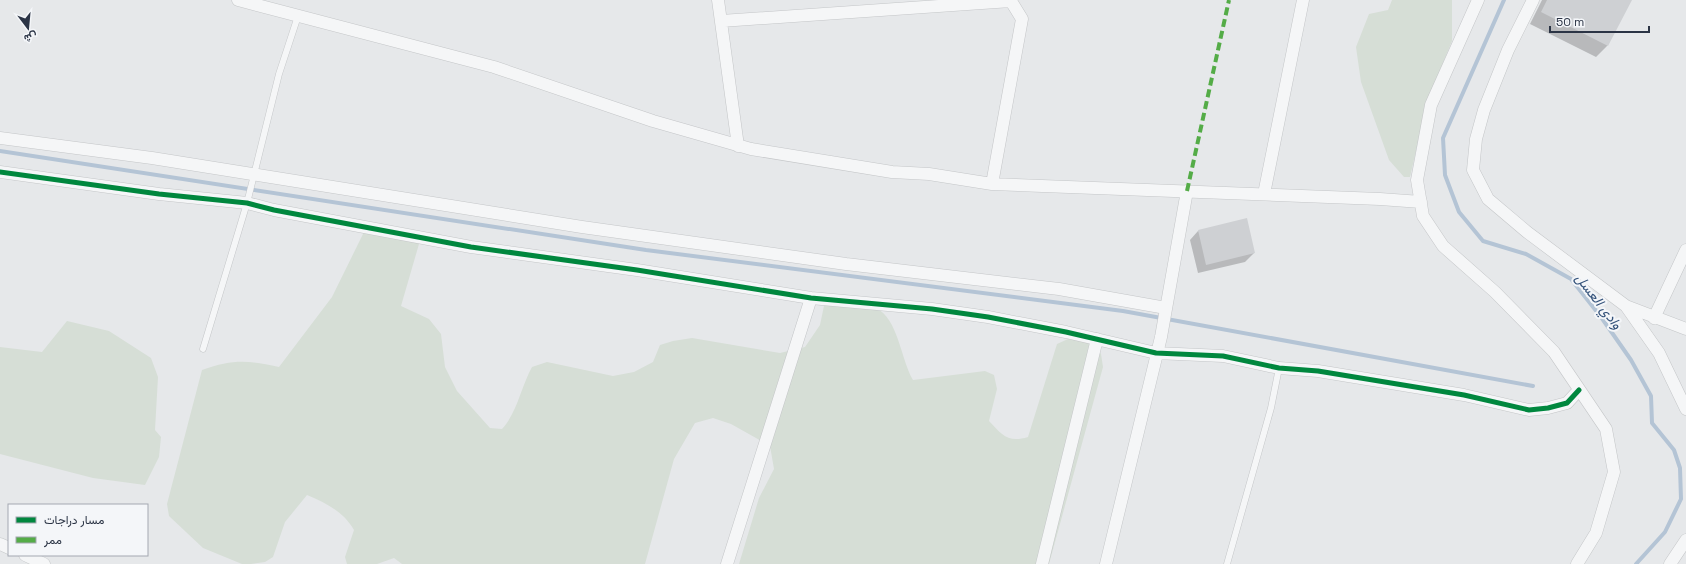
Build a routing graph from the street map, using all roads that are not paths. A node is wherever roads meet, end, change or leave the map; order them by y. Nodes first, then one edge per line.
1 (238, 0) edge
2 (718, 0) edge
3 (1303, 0) edge
4 (1478, 0) edge
5 (1533, 0) edge
6 (298, 16) junction
7 (721, 21) junction
8 (0, 138) edge
9 (738, 146) junction
10 (0, 172) edge
11 (254, 175) junction
12 (992, 184) junction
13 (1187, 191) junction
14 (1264, 194) junction
15 (1421, 202) junction
16 (247, 203) junction
17 (1686, 250) edge
18 (811, 298) junction
19 (1626, 306) junction
20 (1166, 311) junction
21 (1654, 318) junction
22 (1686, 329) edge
23 (1097, 339) junction
24 (203, 349) dead end
25 (1156, 353) junction
26 (1279, 368) junction
27 (1579, 390) junction
28 (1686, 409) edge
29 (1686, 540) edge
30 (27, 556) edge
31 (44, 564) edge
32 (727, 564) edge
33 (1042, 564) edge
34 (1106, 564) edge
35 (1227, 564) edge
36 (1577, 564) edge
37 (1670, 564) edge

1 - 6 street
2 - 7 street
3 - 14 street
4 - 15 street
5 - 19 street
6 - 9 street
6 - 11 lane
7 - 9 street
7 - 12 street
8 - 11 street
9 - 12 street
10 - 16 street
11 - 16 lane
11 - 20 street
12 - 13 street
13 - 14 street
13 - 20 street
14 - 15 street
15 - 27 street
16 - 18 street
16 - 24 lane
17 - 21 street
18 - 23 street
18 - 32 street
19 - 21 street
19 - 28 street
20 - 25 street
21 - 22 street
23 - 25 street
23 - 33 street
25 - 26 street
25 - 34 street
26 - 27 street
26 - 35 lane
27 - 36 street
29 - 37 street
30 - 31 street

